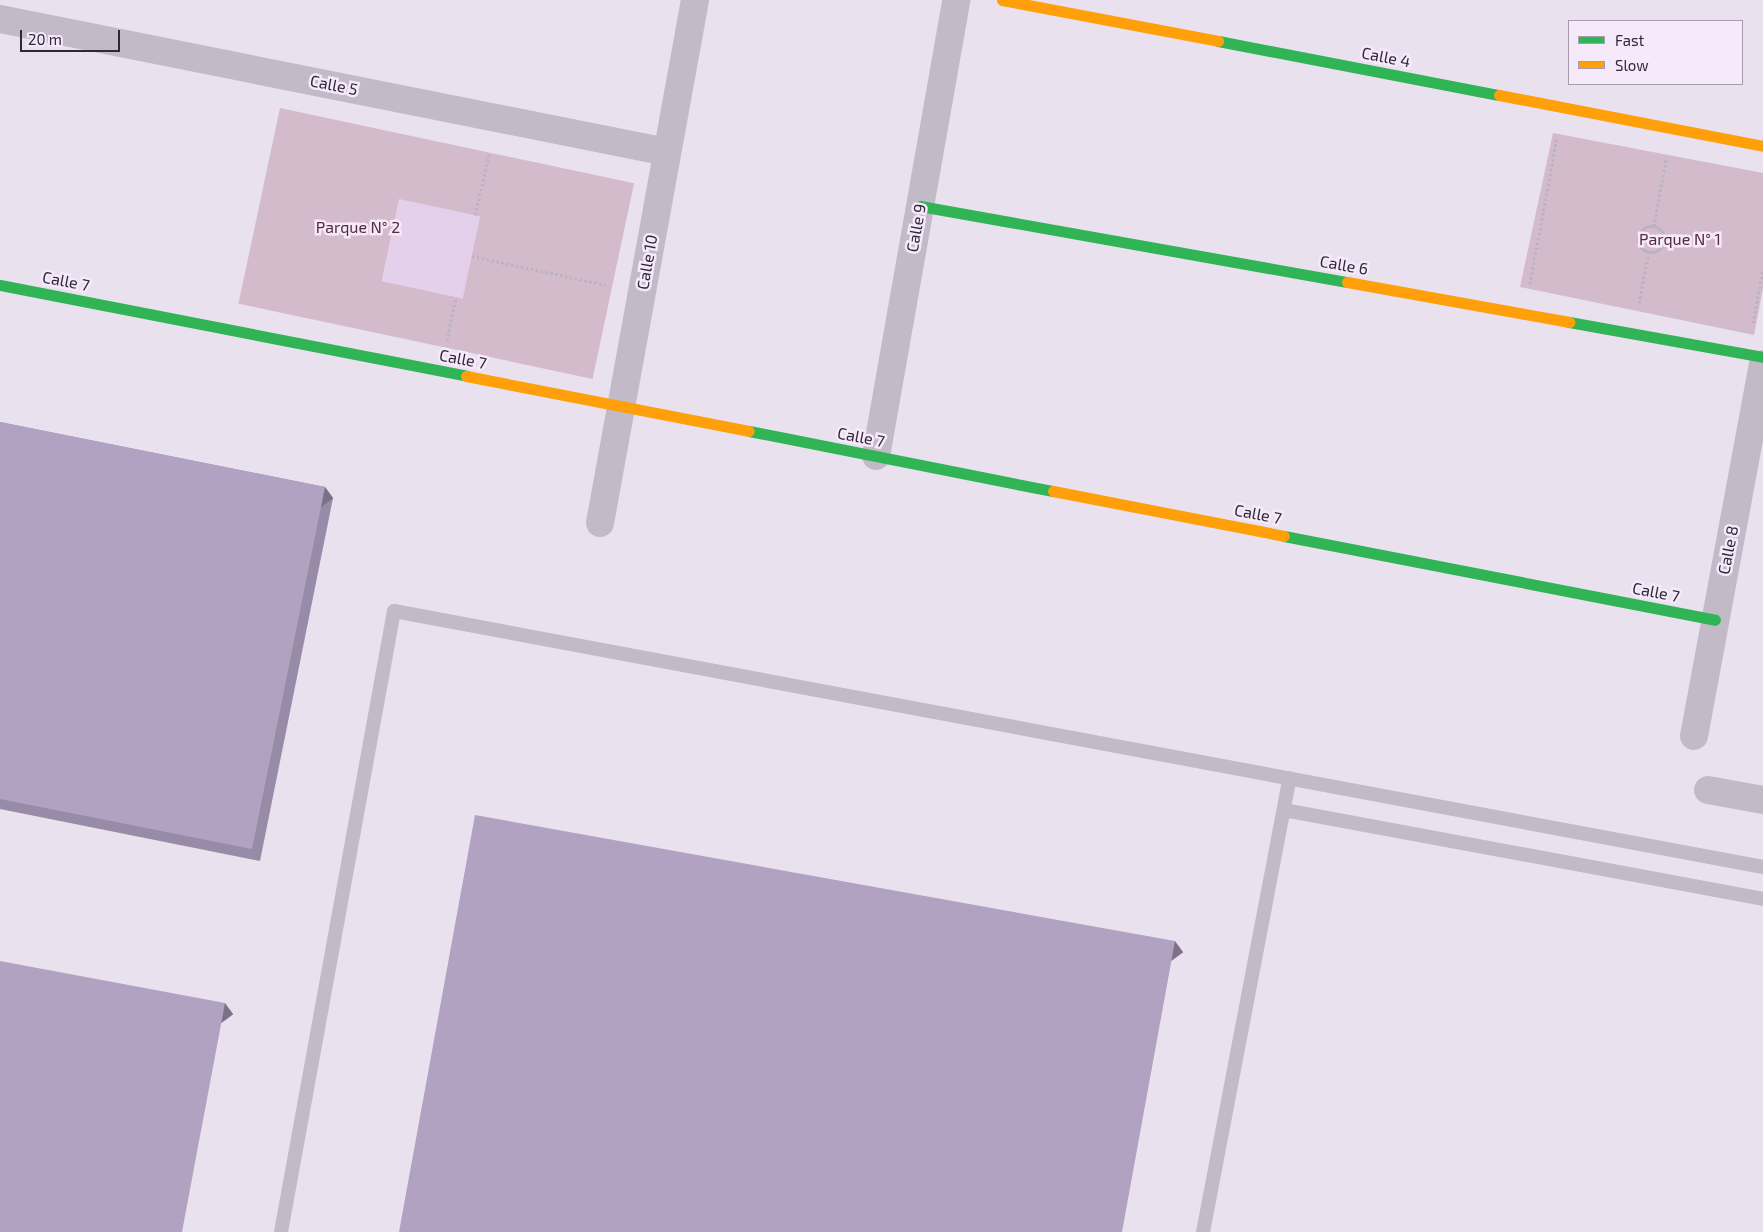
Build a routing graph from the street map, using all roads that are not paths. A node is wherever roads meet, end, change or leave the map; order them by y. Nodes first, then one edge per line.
1 (695, 0) edge
2 (956, 0) edge
3 (1002, 0) edge
4 (0, 19) edge
5 (1763, 146) edge
6 (667, 152) junction
7 (920, 206) junction
8 (0, 285) edge
9 (1763, 357) edge
10 (1763, 364) edge
11 (621, 406) junction
12 (876, 456) junction
13 (600, 523) dead end
14 (1715, 620) junction
15 (1694, 736) dead end
16 (1290, 778) junction
17 (1708, 790) dead end
18 (1763, 800) edge
19 (1284, 810) junction
20 (1763, 867) edge
21 (1763, 900) edge
22 (280, 1232) edge
23 (1203, 1232) edge

1 - 6 street, Calle 10
2 - 7 street, Calle 9
3 - 5 street, Calle 4
4 - 6 street, Calle 5
6 - 11 street, Calle 10
7 - 9 street, Calle 6
7 - 12 street, Calle 9
8 - 11 street, Calle 7
10 - 14 street, Calle 8
11 - 12 street, Calle 7
11 - 13 street, Calle 10
12 - 14 street, Calle 7
14 - 15 street, Calle 8
16 - 19 lane
16 - 20 lane
16 - 22 lane
17 - 18 street
19 - 21 lane
19 - 23 lane

